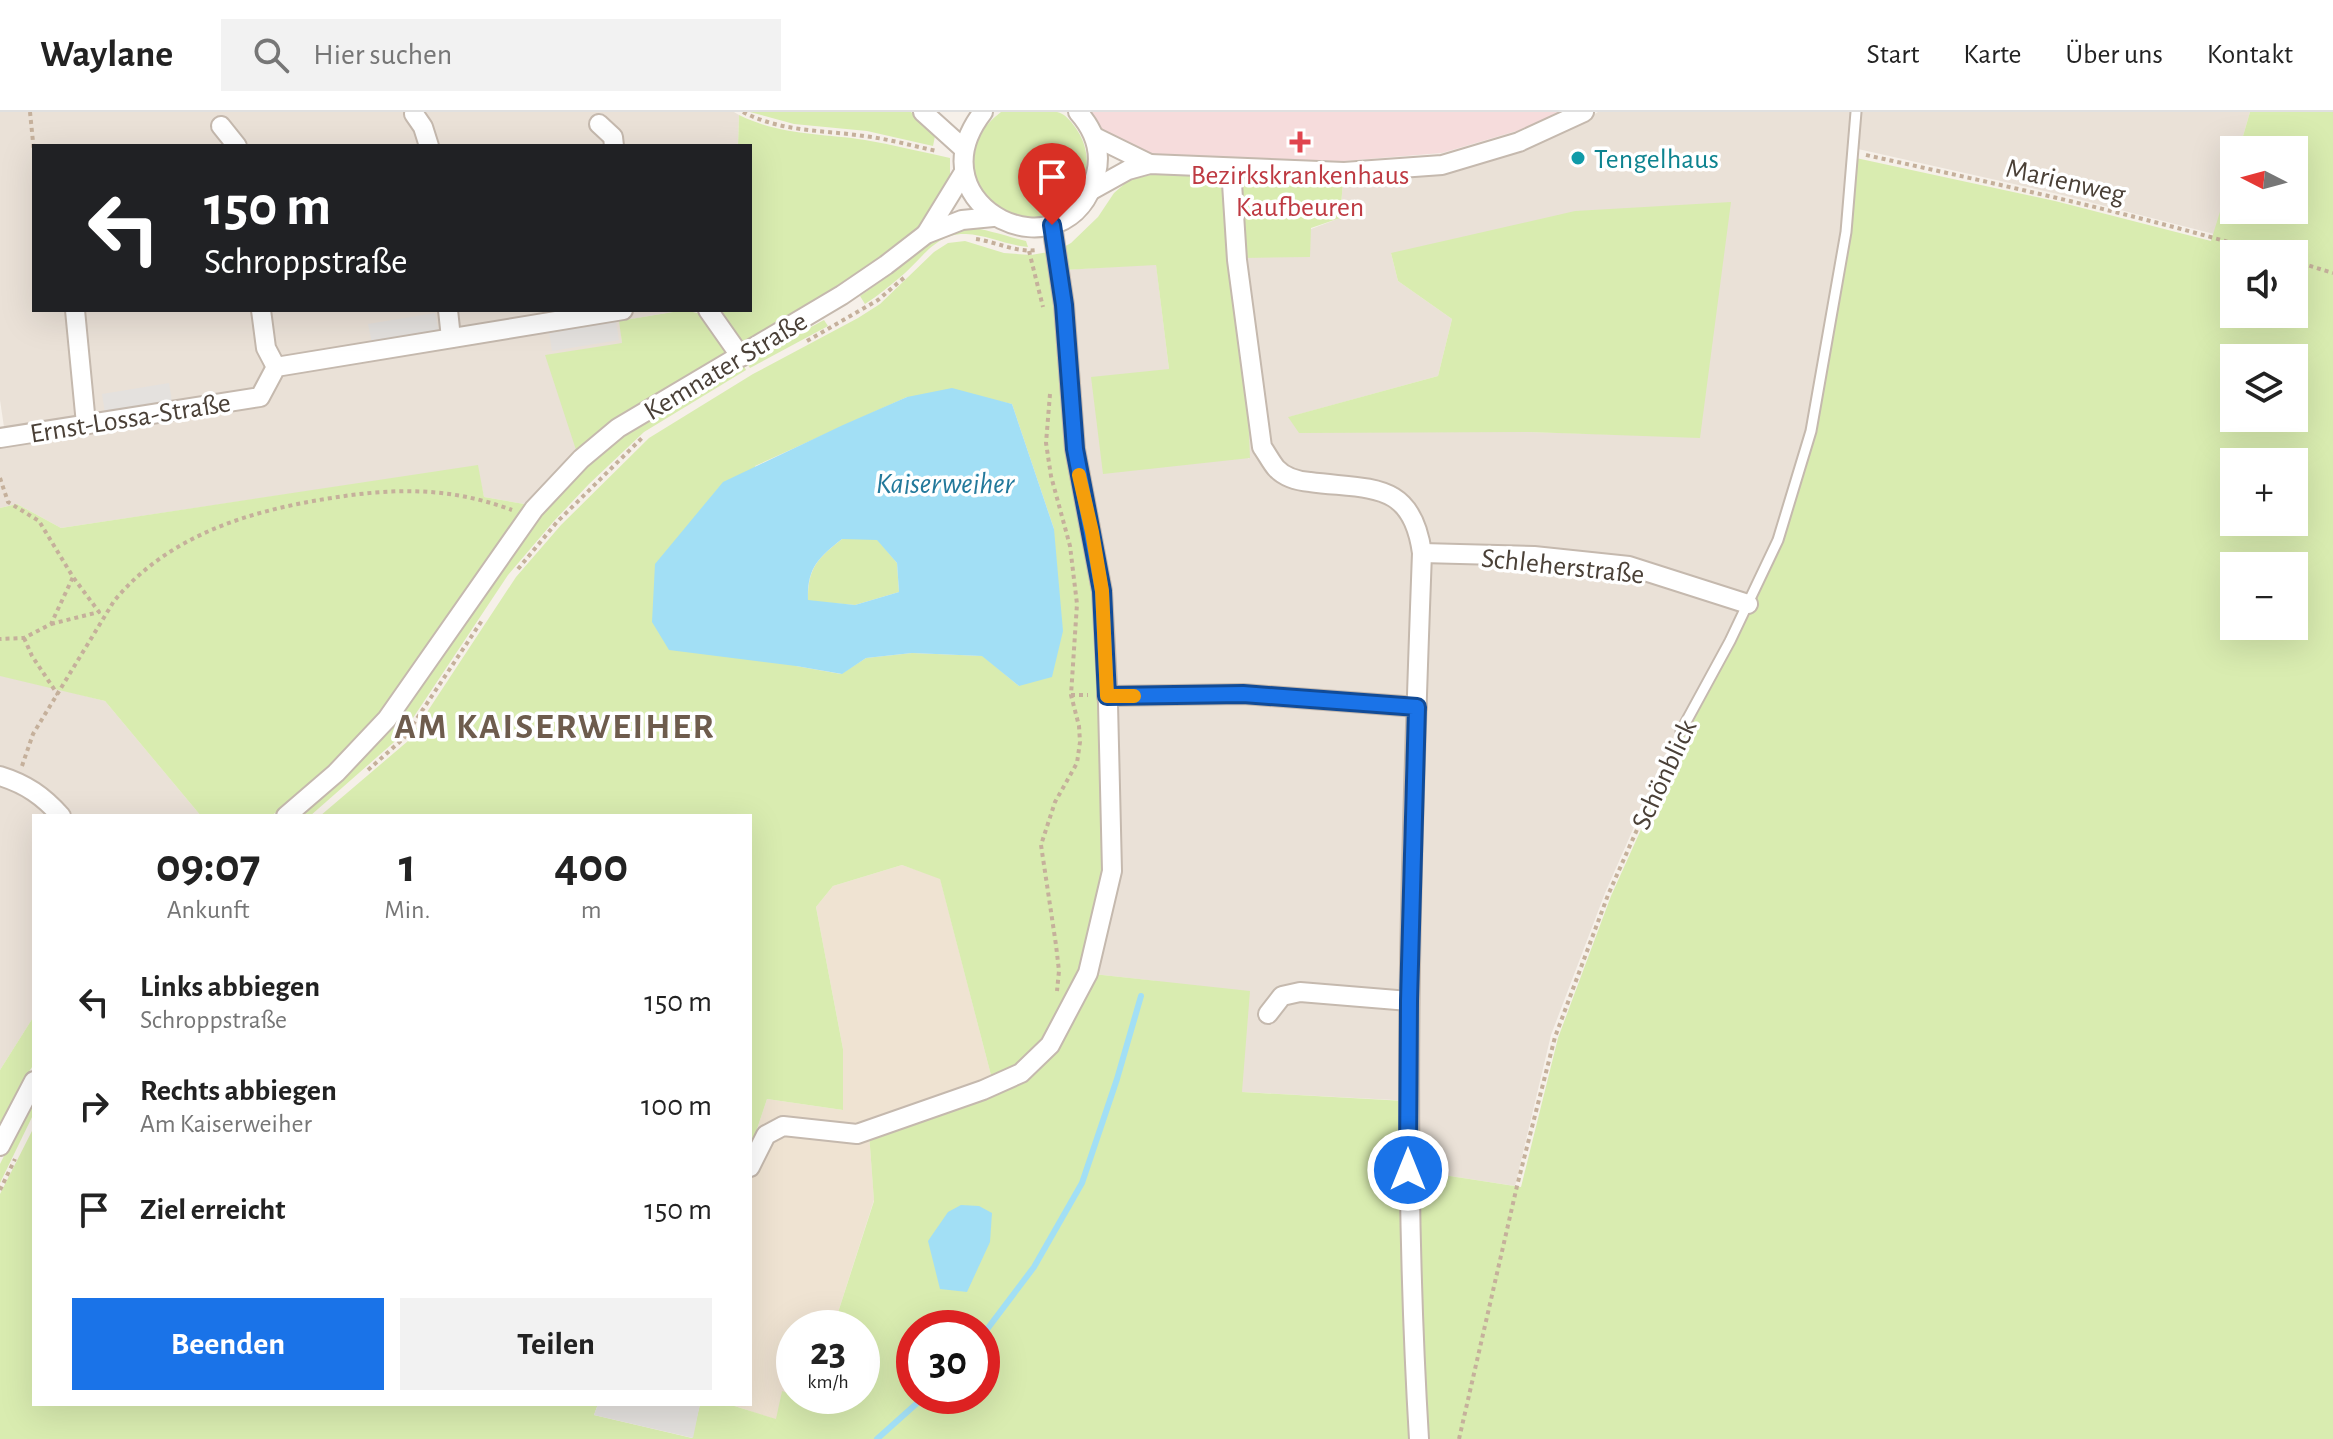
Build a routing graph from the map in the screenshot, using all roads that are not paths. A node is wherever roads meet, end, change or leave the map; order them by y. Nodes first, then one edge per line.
1 (923, 112) edge
2 (982, 112) edge
3 (1078, 112) edge
4 (1584, 112) edge
5 (1856, 112) edge
6 (414, 114) dead end
7 (599, 124) dead end
8 (221, 126) dead end
9 (1095, 137) junction
10 (235, 144) edge
11 (428, 144) edge
12 (614, 144) edge
13 (964, 159) junction
14 (1150, 164) junction
15 (1231, 168) junction
16 (1092, 190) junction
17 (993, 217) junction
18 (1052, 225) junction
19 (926, 234) junction
20 (75, 312) edge
21 (261, 312) edge
22 (448, 312) edge
23 (611, 312) edge
24 (709, 312) edge
25 (451, 338) junction
26 (741, 357) junction
27 (276, 367) junction
28 (86, 424) junction
29 (0, 438) edge
30 (1422, 553) junction
31 (1748, 604) junction
32 (1107, 696) junction
33 (1417, 707) junction
34 (1681, 731) road end
35 (8, 779) edge
36 (59, 814) edge
37 (288, 814) edge
38 (1409, 1001) junction
39 (1268, 1014) dead end
40 (32, 1085) edge
41 (0, 1146) edge
42 (752, 1163) edge
43 (1419, 1439) edge

1 - 13 street
2 - 13 street, Kemnater Straße
3 - 9 street
4 - 15 street
5 - 31 lane, Schönblick
6 - 11 street
7 - 12 street
8 - 10 street
9 - 14 street
9 - 16 street
13 - 17 street
13 - 19 street, Kemnater Straße
14 - 15 street
14 - 16 street
15 - 30 street
16 - 18 street
17 - 18 street
17 - 19 street, Kemnater Straße
18 - 32 street
19 - 26 street, Kemnater Straße
20 - 28 street
21 - 27 street
22 - 25 street
23 - 25 street
24 - 26 street
25 - 27 street
26 - 37 street, Kemnater Straße
27 - 28 street, Ernst-Lossa-Straße
28 - 29 street, Ernst-Lossa-Straße
30 - 31 street, Schleherstraße
30 - 33 street
31 - 34 lane, Schönblick
32 - 33 street
32 - 42 street
33 - 38 street
35 - 36 street
38 - 39 street
38 - 43 street
40 - 41 street

